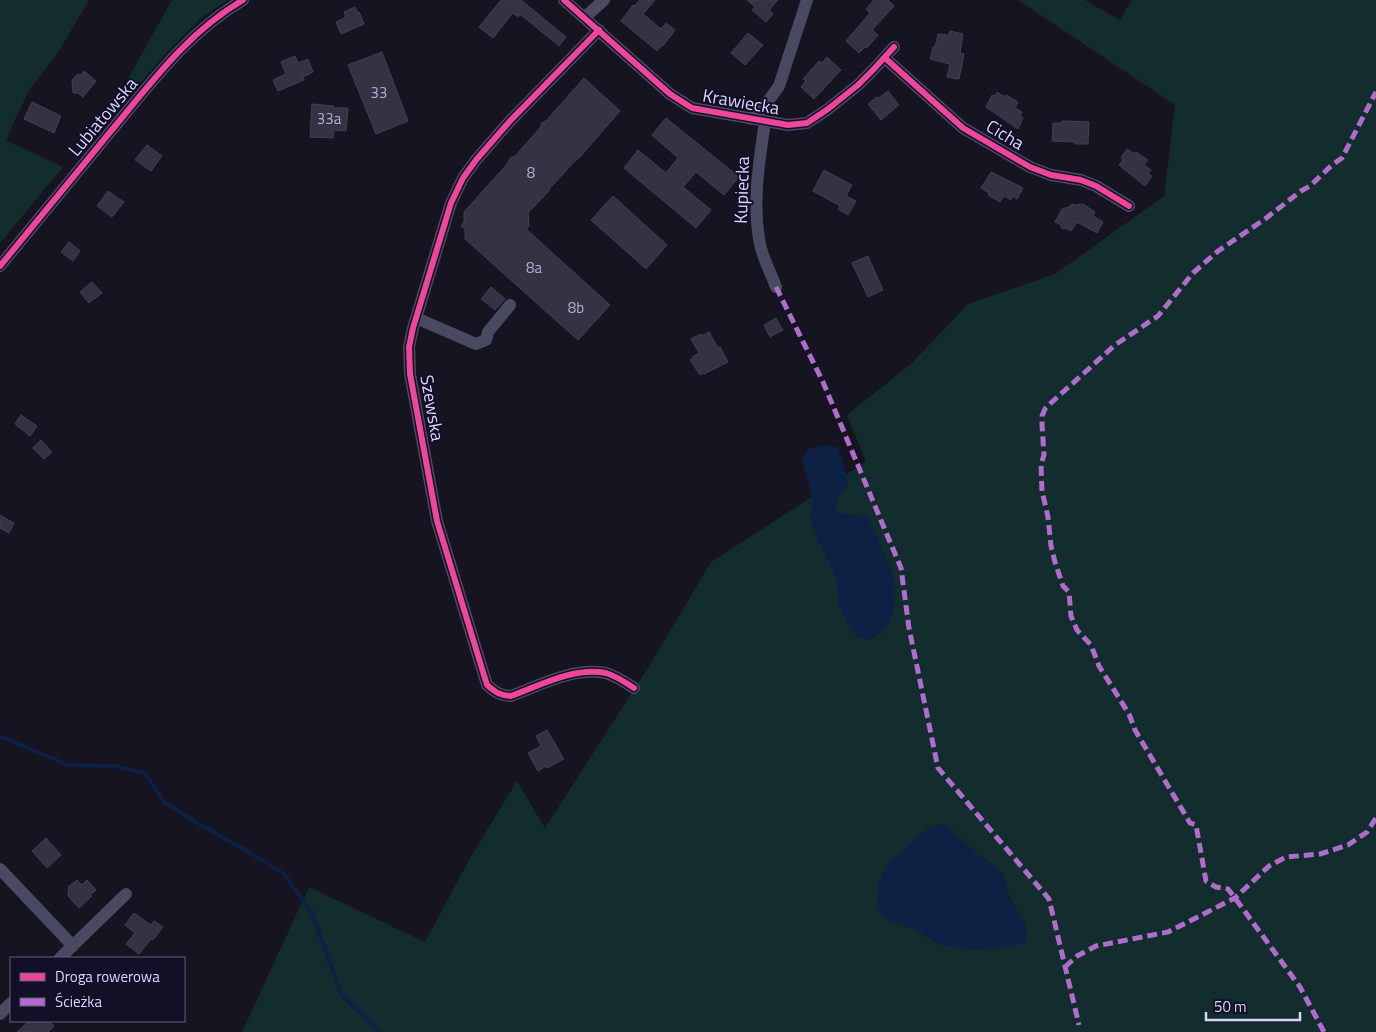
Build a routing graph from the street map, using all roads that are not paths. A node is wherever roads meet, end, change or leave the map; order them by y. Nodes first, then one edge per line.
1 (243, 0) edge
2 (564, 0) edge
3 (604, 0) edge
4 (807, 0) edge
5 (584, 18) junction
6 (599, 30) junction
7 (894, 47) dead end
8 (885, 58) junction
9 (751, 119) junction
10 (765, 122) junction
11 (1129, 206) dead end
12 (0, 266) edge
13 (776, 287) dead end
14 (510, 305) dead end
15 (416, 318) junction
16 (634, 688) dead end
17 (0, 869) edge
18 (126, 894) dead end
19 (73, 946) junction
20 (61, 957) edge
21 (10, 1004) edge
22 (0, 1014) edge

1 - 12 street, Lubiatowska
2 - 5 street, Krawiecka
3 - 5 street
4 - 9 street
5 - 6 street, Krawiecka
6 - 9 street, Krawiecka
6 - 15 street, Szewska
7 - 8 street, Krawiecka
8 - 10 street, Krawiecka
8 - 11 street, Cicha
9 - 10 street, Krawiecka
10 - 13 street, Kupiecka
14 - 15 street
15 - 16 street, Szewska
17 - 19 street
18 - 19 street
19 - 20 street
21 - 22 street

